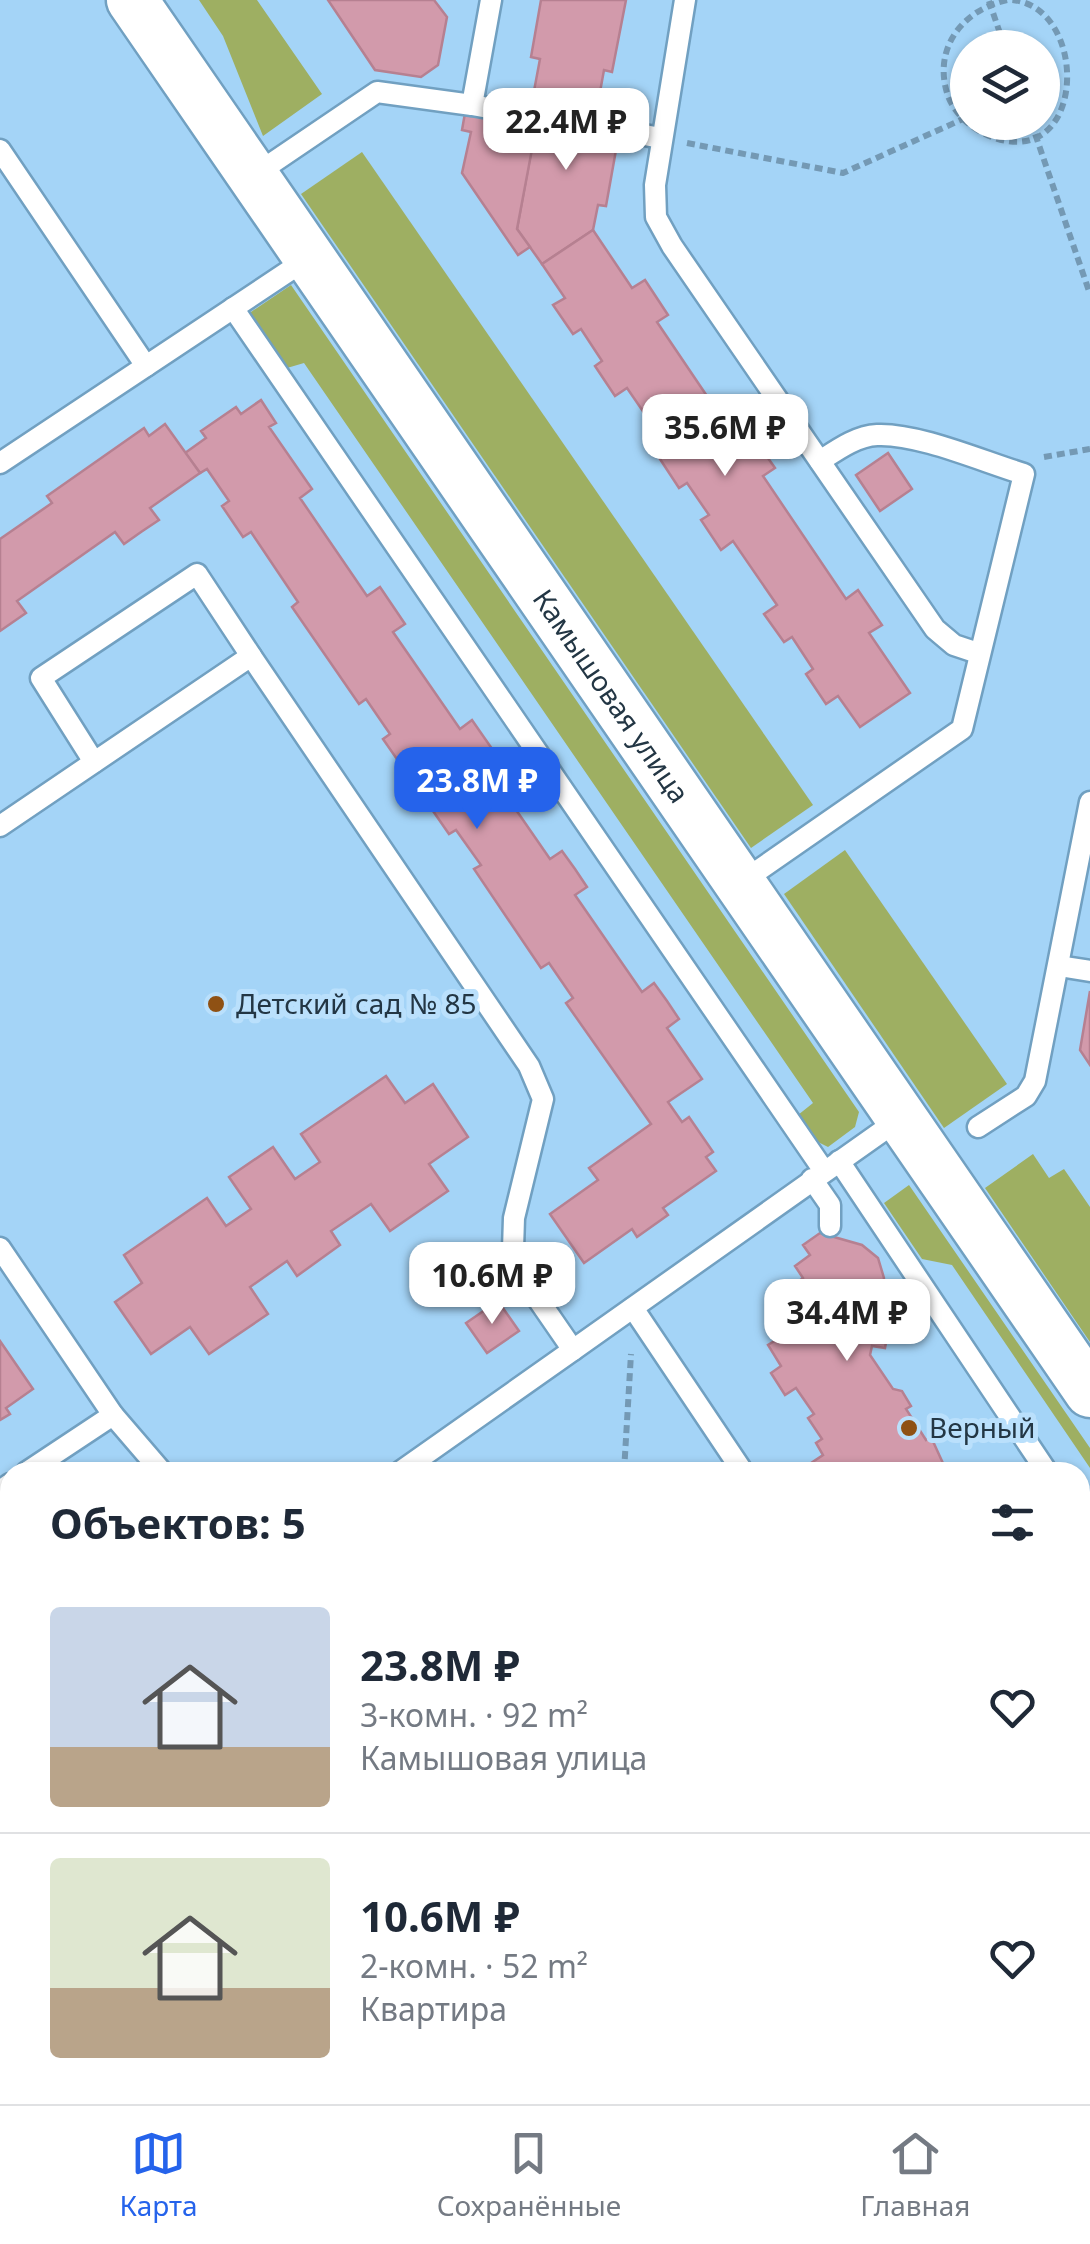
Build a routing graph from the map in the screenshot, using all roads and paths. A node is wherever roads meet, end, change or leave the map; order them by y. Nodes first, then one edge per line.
1 (132, 0) edge
2 (491, 0) edge
3 (685, 0) edge
4 (1010, 0) edge
5 (990, 2) edge
6 (1060, 17) dead end
7 (957, 30) edge
8 (999, 30) edge
9 (950, 48) edge
10 (950, 97) edge
11 (1077, 102) dead end
12 (472, 105) junction
13 (538, 117) dead end
14 (1060, 122) edge
15 (950, 125) edge
16 (611, 129) dead end
17 (661, 138) junction
18 (1037, 140) edge
19 (0, 150) edge
20 (253, 176) junction
21 (310, 257) junction
22 (1090, 294) edge
23 (232, 308) junction
24 (146, 366) junction
25 (1090, 449) edge
26 (820, 461) junction
27 (0, 463) edge
28 (1024, 474) junction
29 (978, 653) junction
30 (251, 656) junction
31 (94, 762) junction
32 (1090, 802) edge
33 (0, 826) edge
34 (740, 883) junction
35 (1059, 966) junction
36 (1090, 971) edge
37 (901, 1118) junction
38 (978, 1127) dead end
39 (825, 1170) junction
40 (830, 1226) dead end
41 (0, 1248) edge
42 (633, 1308) junction
43 (573, 1350) junction
44 (1090, 1392) edge
45 (112, 1415) junction
46 (42, 1462) edge
47 (153, 1462) edge
48 (414, 1462) edge
49 (625, 1462) edge
50 (735, 1462) edge
51 (1041, 1462) edge

1 - 20 street, Камышовая улица
2 - 12 lane
3 - 17 lane
4 - 5 path
4 - 6 path
5 - 7 path
5 - 8 path
9 - 10 path
11 - 14 path
12 - 13 lane
12 - 20 lane
15 - 17 path
16 - 17 lane
17 - 26 lane
18 - 22 path
19 - 24 lane
20 - 21 street, Камышовая улица
21 - 23 lane
21 - 34 street, Камышовая улица
23 - 24 lane
23 - 39 lane
24 - 27 lane
25 - 28 path
26 - 28 lane
26 - 29 lane
28 - 29 lane
29 - 34 lane
30 - 31 lane
30 - 31 lane
30 - 43 lane
31 - 33 lane
32 - 35 lane
34 - 37 street, Камышовая улица
35 - 36 lane
35 - 38 lane
37 - 39 lane
37 - 44 street, Камышовая улица
39 - 40 lane
39 - 42 lane
39 - 51 lane
41 - 45 lane
42 - 43 lane
42 - 49 path
42 - 50 lane
43 - 48 lane
45 - 46 lane
45 - 47 lane

